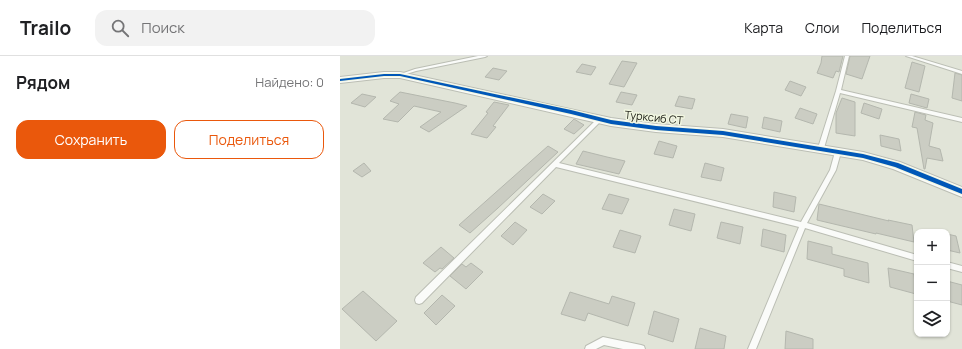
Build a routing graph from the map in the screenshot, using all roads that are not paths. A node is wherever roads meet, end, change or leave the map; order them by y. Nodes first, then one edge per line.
1 (485, 56) edge
2 (847, 56) edge
3 (908, 56) edge
4 (962, 73) edge
5 (400, 75) junction
6 (340, 80) edge
7 (838, 92) junction
8 (600, 119) junction
9 (962, 120) edge
10 (821, 148) junction
11 (838, 152) junction
12 (554, 164) junction
13 (962, 192) edge
14 (803, 225) junction
15 (914, 257) edge
16 (950, 266) edge
17 (962, 269) edge
18 (419, 300) dead end
19 (589, 349) edge
20 (641, 349) edge
21 (752, 349) edge

1 - 5 lane
2 - 7 lane
3 - 4 lane
5 - 6 street, Турксиб СТ
5 - 8 street, Турксиб СТ
7 - 9 lane
7 - 10 lane
8 - 10 street, Турксиб СТ
8 - 12 lane
10 - 11 street, Турксиб СТ
11 - 13 street, Турксиб СТ
11 - 14 lane
12 - 14 lane
12 - 18 lane
14 - 15 lane
14 - 21 lane
16 - 17 lane
19 - 20 lane

